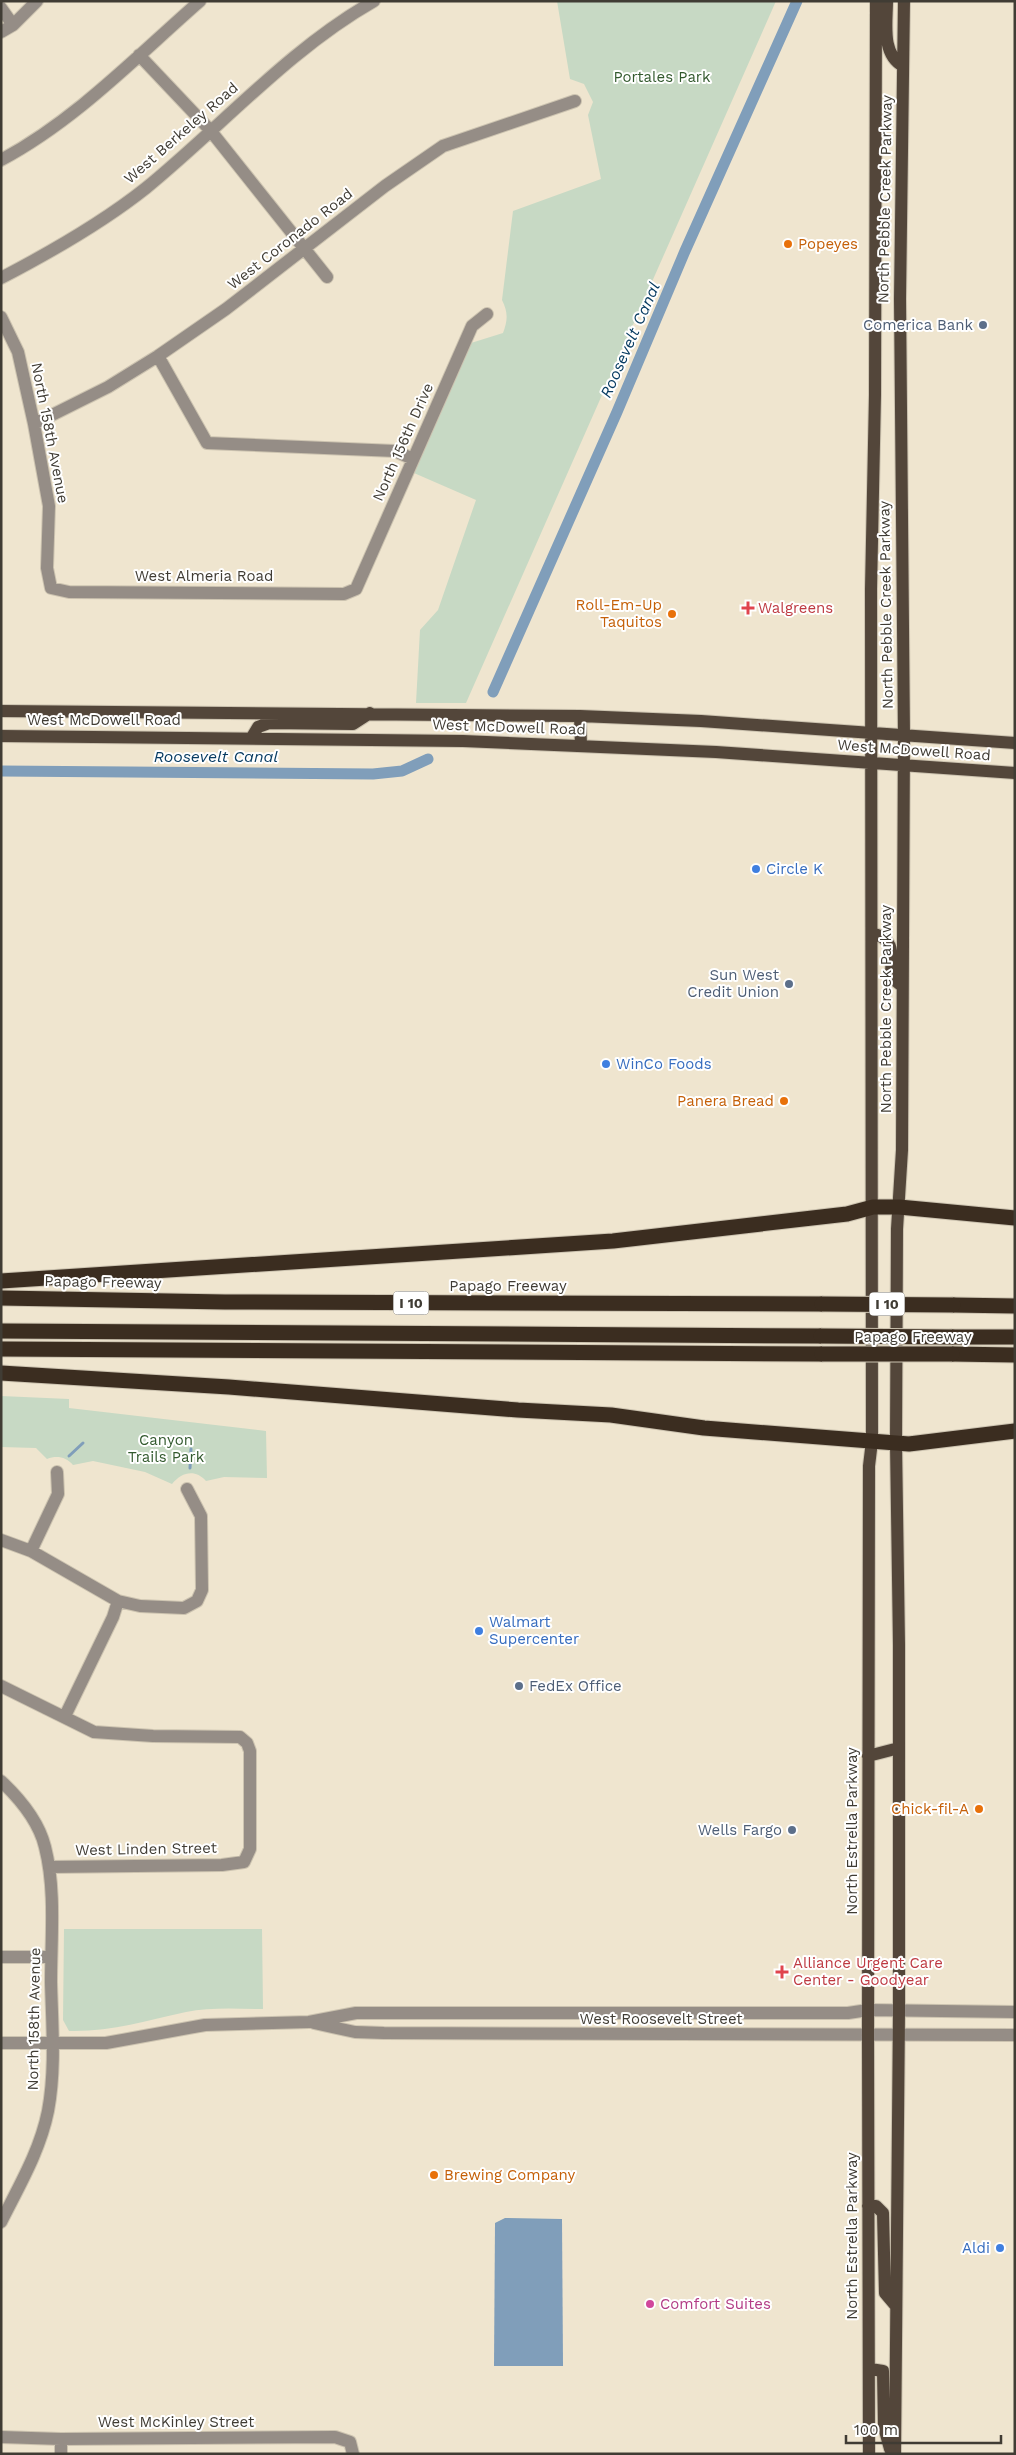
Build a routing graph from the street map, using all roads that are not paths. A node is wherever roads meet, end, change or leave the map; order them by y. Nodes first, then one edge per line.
1 (37, 1) edge
2 (200, 1) edge
3 (374, 1) edge
4 (876, 1) edge
5 (887, 1) edge
6 (904, 1) edge
7 (1, 8) edge
8 (13, 25) junction
9 (1, 32) edge
10 (138, 55) junction
11 (903, 66) junction
12 (575, 101) dead end
13 (210, 130) junction
14 (1, 160) edge
15 (305, 248) junction
16 (327, 277) dead end
17 (1, 278) edge
18 (487, 314) dead end
19 (1, 318) edge
20 (158, 356) junction
21 (34, 424) junction
22 (413, 459) junction
23 (51, 588) joint
24 (356, 589) joint
25 (1, 711) edge
26 (370, 713) junction
27 (580, 716) junction
28 (872, 734) junction
29 (1, 736) edge
30 (904, 736) junction
31 (252, 737) junction
32 (1015, 744) edge
33 (581, 746) junction
34 (872, 763) junction
35 (903, 765) junction
36 (1015, 774) edge
37 (872, 933) junction
38 (902, 986) junction
39 (873, 1208) junction
40 (899, 1208) junction
41 (1015, 1218) edge
42 (1, 1280) edge
43 (1, 1298) edge
44 (1015, 1306) edge
45 (1, 1331) edge
46 (1015, 1337) edge
47 (1, 1348) edge
48 (1015, 1354) edge
49 (1, 1373) edge
50 (1015, 1432) edge
51 (872, 1441) junction
52 (896, 1443) junction
53 (57, 1472) dead end
54 (187, 1489) dead end
55 (1, 1540) edge
56 (31, 1551) junction
57 (118, 1601) junction
58 (1, 1686) edge
59 (65, 1716) junction
60 (899, 1748) junction
61 (868, 1756) junction
62 (1, 1781) edge
63 (49, 1867) junction
64 (1, 1957) edge
65 (51, 1958) junction
66 (868, 2010) junction
67 (899, 2011) junction
68 (1015, 2012) edge
69 (309, 2022) junction
70 (899, 2035) junction
71 (1015, 2035) edge
72 (868, 2036) junction
73 (1, 2043) edge
74 (52, 2043) junction
75 (868, 2206) junction
76 (1, 2222) edge
77 (896, 2306) junction
78 (870, 2369) junction
79 (1, 2437) edge
80 (60, 2439) junction
81 (352, 2448) edge
82 (61, 2454) edge
83 (869, 2454) edge
84 (893, 2454) edge

1 - 8 street
2 - 10 street
3 - 13 street, West Berkeley Road
4 - 28 main road, North Pebble Creek Parkway
5 - 11 main road
6 - 11 main road, North Pebble Creek Parkway
7 - 8 street
8 - 9 street
10 - 13 street
10 - 14 street
11 - 30 main road, North Pebble Creek Parkway
12 - 15 street, West Coronado Road
13 - 15 street
13 - 17 street, West Berkeley Road
15 - 16 street
15 - 20 street, West Coronado Road
18 - 22 street, North 156th Drive
19 - 21 street, North 158th Avenue
20 - 21 street, West Coronado Road
20 - 22 street
21 - 23 street, North 158th Avenue
22 - 24 street, North 156th Drive
23 - 24 street, West Almeria Road
25 - 26 main road, West McDowell Road
26 - 27 main road, West McDowell Road
26 - 31 main road
27 - 28 main road, West McDowell Road
27 - 33 main road
28 - 30 main road, West McDowell Road
28 - 34 main road, North Pebble Creek Parkway
29 - 31 main road, West McDowell Road
30 - 32 main road, West McDowell Road
30 - 35 main road, North Pebble Creek Parkway
31 - 33 main road, West McDowell Road
33 - 34 main road, West McDowell Road
34 - 35 main road, West McDowell Road
34 - 37 main road, North Pebble Creek Parkway
35 - 36 main road, West McDowell Road
35 - 38 main road, North Pebble Creek Parkway
37 - 38 main road
37 - 39 main road, North Pebble Creek Parkway
38 - 40 main road, North Pebble Creek Parkway
39 - 40 highway
39 - 42 highway
39 - 51 main road, North Estrella Parkway
40 - 41 highway
40 - 52 main road
43 - 44 highway, Papago Freeway / I 10, bridge
45 - 46 highway, bridge
47 - 48 highway, Papago Freeway, bridge
49 - 51 highway
50 - 52 highway
51 - 52 highway
51 - 61 main road, North Estrella Parkway
52 - 60 main road
53 - 56 street
54 - 57 street
55 - 56 street
56 - 57 street
57 - 59 street
58 - 59 street
59 - 63 street, West Linden Street
60 - 61 main road
60 - 67 main road
61 - 66 main road, North Estrella Parkway
62 - 63 street, North 158th Avenue
63 - 65 street, North 158th Avenue
64 - 65 street
65 - 74 street, North 158th Avenue
66 - 67 street, West Roosevelt Street
66 - 69 street, West Roosevelt Street
66 - 72 main road, North Estrella Parkway
67 - 68 street, West Roosevelt Street
67 - 70 main road
69 - 72 street, West Roosevelt Street
69 - 74 street, West Roosevelt Street
70 - 71 street, West Roosevelt Street
70 - 72 street, West Roosevelt Street
70 - 77 main road
72 - 75 main road, North Estrella Parkway
73 - 74 street, West Roosevelt Street
74 - 76 street, North 158th Avenue
75 - 77 main road
75 - 78 main road, North Estrella Parkway
77 - 84 main road
78 - 83 main road, North Estrella Parkway
78 - 84 main road
79 - 80 street, West McKinley Street
80 - 81 street, West McKinley Street
80 - 82 street

